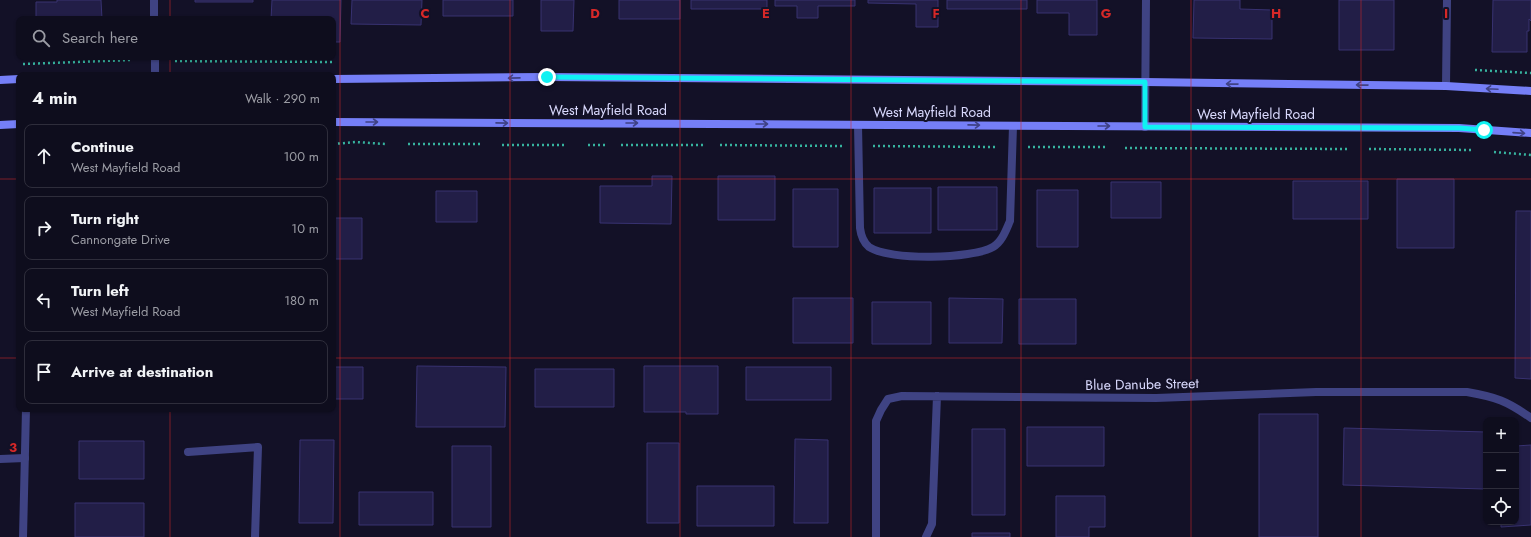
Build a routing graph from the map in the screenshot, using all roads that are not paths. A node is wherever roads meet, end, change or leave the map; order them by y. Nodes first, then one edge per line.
1 (154, 0) edge
2 (1146, 0) edge
3 (1447, 0) edge
4 (154, 16) edge
5 (155, 60) edge
6 (155, 72) edge
7 (16, 79) edge
8 (336, 79) edge
9 (0, 80) edge
10 (1145, 82) junction
11 (1446, 86) junction
12 (1531, 91) edge
13 (336, 122) edge
14 (16, 124) edge
15 (0, 125) edge
16 (858, 125) junction
17 (1013, 126) junction
18 (1145, 127) junction
19 (1531, 133) edge
20 (937, 396) junction
21 (26, 412) edge
22 (1531, 418) edge
23 (188, 452) dead end
24 (25, 458) junction
25 (0, 459) edge
26 (23, 537) edge
27 (255, 537) edge
28 (876, 537) edge
29 (926, 537) edge

1 - 4 street
2 - 10 street
3 - 11 street
5 - 6 street
7 - 9 main road
10 -> 8 main road
11 -> 10 main road
10 - 18 street
12 -> 11 main road
13 -> 16 main road, West Mayfield Road
14 - 15 main road
16 -> 17 main road, West Mayfield Road
16 - 17 street
17 -> 18 main road, West Mayfield Road
18 -> 19 main road, West Mayfield Road
20 - 22 street, Blue Danube Street
20 - 28 street, Blue Danube Street
20 - 29 street
21 - 24 street
23 - 27 street
24 - 25 street
24 - 26 street

